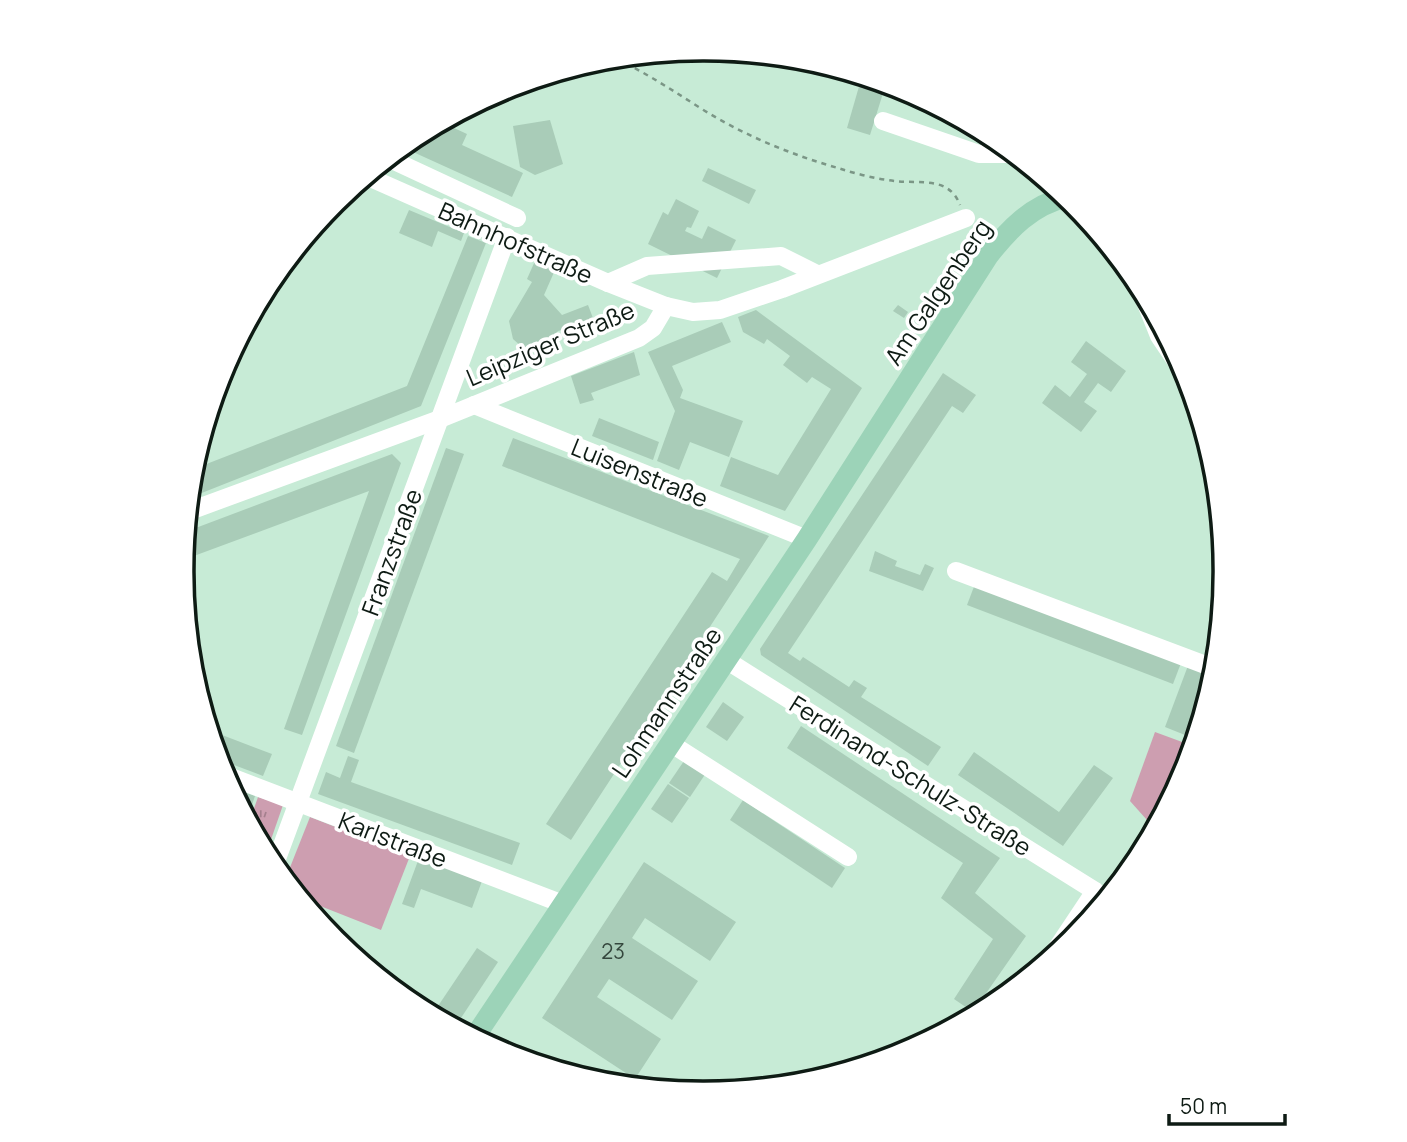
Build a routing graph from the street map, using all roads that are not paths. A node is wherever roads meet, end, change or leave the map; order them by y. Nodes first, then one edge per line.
1 (883, 121) dead end
2 (996, 154) edge
3 (399, 163) edge
4 (376, 180) edge
5 (1054, 202) edge
6 (517, 218) dead end
7 (966, 218) road end
8 (508, 237) junction
9 (817, 274) junction
10 (608, 283) junction
11 (666, 306) junction
12 (900, 394) joint
13 (474, 405) junction
14 (440, 419) junction
15 (198, 508) edge
16 (807, 539) junction
17 (956, 571) dead end
18 (726, 660) junction
19 (1204, 665) edge
20 (670, 743) junction
21 (239, 780) edge
22 (298, 802) junction
23 (279, 853) edge
24 (848, 857) dead end
25 (1097, 894) edge
26 (563, 904) junction
27 (480, 1029) edge

1 - 2 street
3 - 6 street
4 - 8 street, Bahnhofstraße
5 - 12 main road, Am Galgenberg
7 - 9 street, Leipziger Straße
8 - 10 street, Bahnhofstraße
8 - 14 street, Franzstraße
9 - 10 street
9 - 11 street, Leipziger Straße
10 - 11 street, Bahnhofstraße
11 - 13 street, Leipziger Straße
12 - 16 main road, Lohmannstraße
13 - 14 street, Leipziger Straße
13 - 16 street, Luisenstraße
14 - 15 street, Leipziger Straße
14 - 22 street, Franzstraße
16 - 18 main road, Lohmannstraße
17 - 19 street
18 - 20 main road, Lohmannstraße
18 - 25 street, Ferdinand-Schulz-Straße
20 - 24 street
20 - 26 main road, Lohmannstraße
21 - 22 street, Karlstraße
22 - 23 street, Franzstraße
22 - 26 street, Karlstraße
26 - 27 main road, Lohmannstraße

